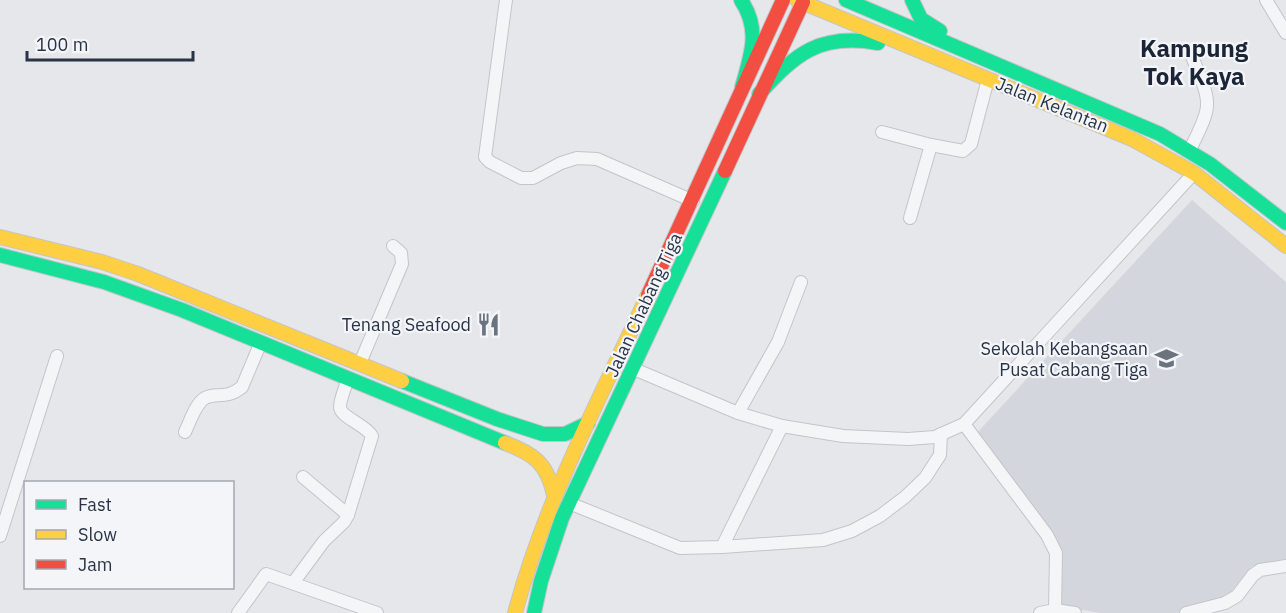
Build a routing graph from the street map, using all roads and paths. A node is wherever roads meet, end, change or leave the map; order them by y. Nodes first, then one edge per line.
1 (506, 0) edge
2 (741, 0) edge
3 (783, 0) edge
4 (846, 0) edge
5 (912, 0) edge
6 (1266, 0) edge
7 (802, 1) edge
8 (1286, 33) edge
9 (976, 55) junction
10 (928, 56) junction
11 (1192, 56) dead end
12 (988, 79) junction
13 (742, 87) junction
14 (759, 94) junction
15 (882, 132) dead end
16 (931, 146) junction
17 (1190, 150) junction
18 (1194, 173) junction
19 (693, 201) junction
20 (910, 218) dead end
21 (1286, 223) edge
22 (0, 237) edge
23 (393, 246) dead end
24 (1286, 246) edge
25 (0, 255) edge
26 (801, 282) dead end
27 (261, 342) junction
28 (57, 356) dead end
29 (360, 363) junction
30 (634, 369) junction
31 (348, 378) junction
32 (446, 398) junction
33 (738, 413) junction
34 (439, 414) junction
35 (588, 423) junction
36 (964, 424) junction
37 (782, 426) junction
38 (185, 432) dead end
39 (941, 434) junction
40 (303, 477) dead end
41 (554, 495) junction
42 (569, 503) junction
43 (348, 515) junction
44 (0, 536) edge
45 (722, 547) junction
46 (1286, 566) edge
47 (293, 584) junction
48 (1055, 610) junction
49 (372, 612) edge
50 (238, 613) edge
51 (515, 613) edge
52 (534, 613) edge
53 (1040, 613) edge
54 (1075, 613) edge
55 (1186, 613) edge

1 - 19 street
2 - 13 main road
3 - 13 main road, Jalan Chabang Tiga
4 - 9 main road, Jalan Kelantan
5 - 9 main road
6 - 8 street
7 - 10 main road, Jalan Kelantan
7 - 14 main road, Jalan Chabang Tiga
9 - 17 main road, Jalan Kelantan
10 - 12 main road, Jalan Kelantan
10 - 14 main road
11 - 17 street
12 - 16 street
12 - 18 main road, Jalan Kelantan
13 - 19 main road, Jalan Chabang Tiga
14 - 30 main road, Jalan Chabang Tiga
15 - 16 street
16 - 20 street
17 - 21 main road, Jalan Kelantan
18 - 24 main road, Jalan Kelantan
18 - 36 street
19 - 35 main road, Jalan Chabang Tiga
22 - 29 main road
23 - 29 street
25 - 27 main road
26 - 33 street
27 - 31 main road
27 - 38 street
28 - 44 street
29 - 32 main road
30 - 33 street
30 - 42 main road, Jalan Chabang Tiga
31 - 34 main road
31 - 43 street
32 - 34 main road
32 - 35 main road
33 - 37 street
34 - 41 main road
35 - 41 main road, Jalan Chabang Tiga
36 - 39 street
36 - 48 street
37 - 39 street
37 - 45 street
39 - 45 street
40 - 43 street
41 - 51 main road, Jalan Chabang Tiga
42 - 45 street
42 - 52 main road, Jalan Chabang Tiga
43 - 47 street
46 - 55 street
47 - 49 street
47 - 50 street
48 - 53 street
48 - 54 street

